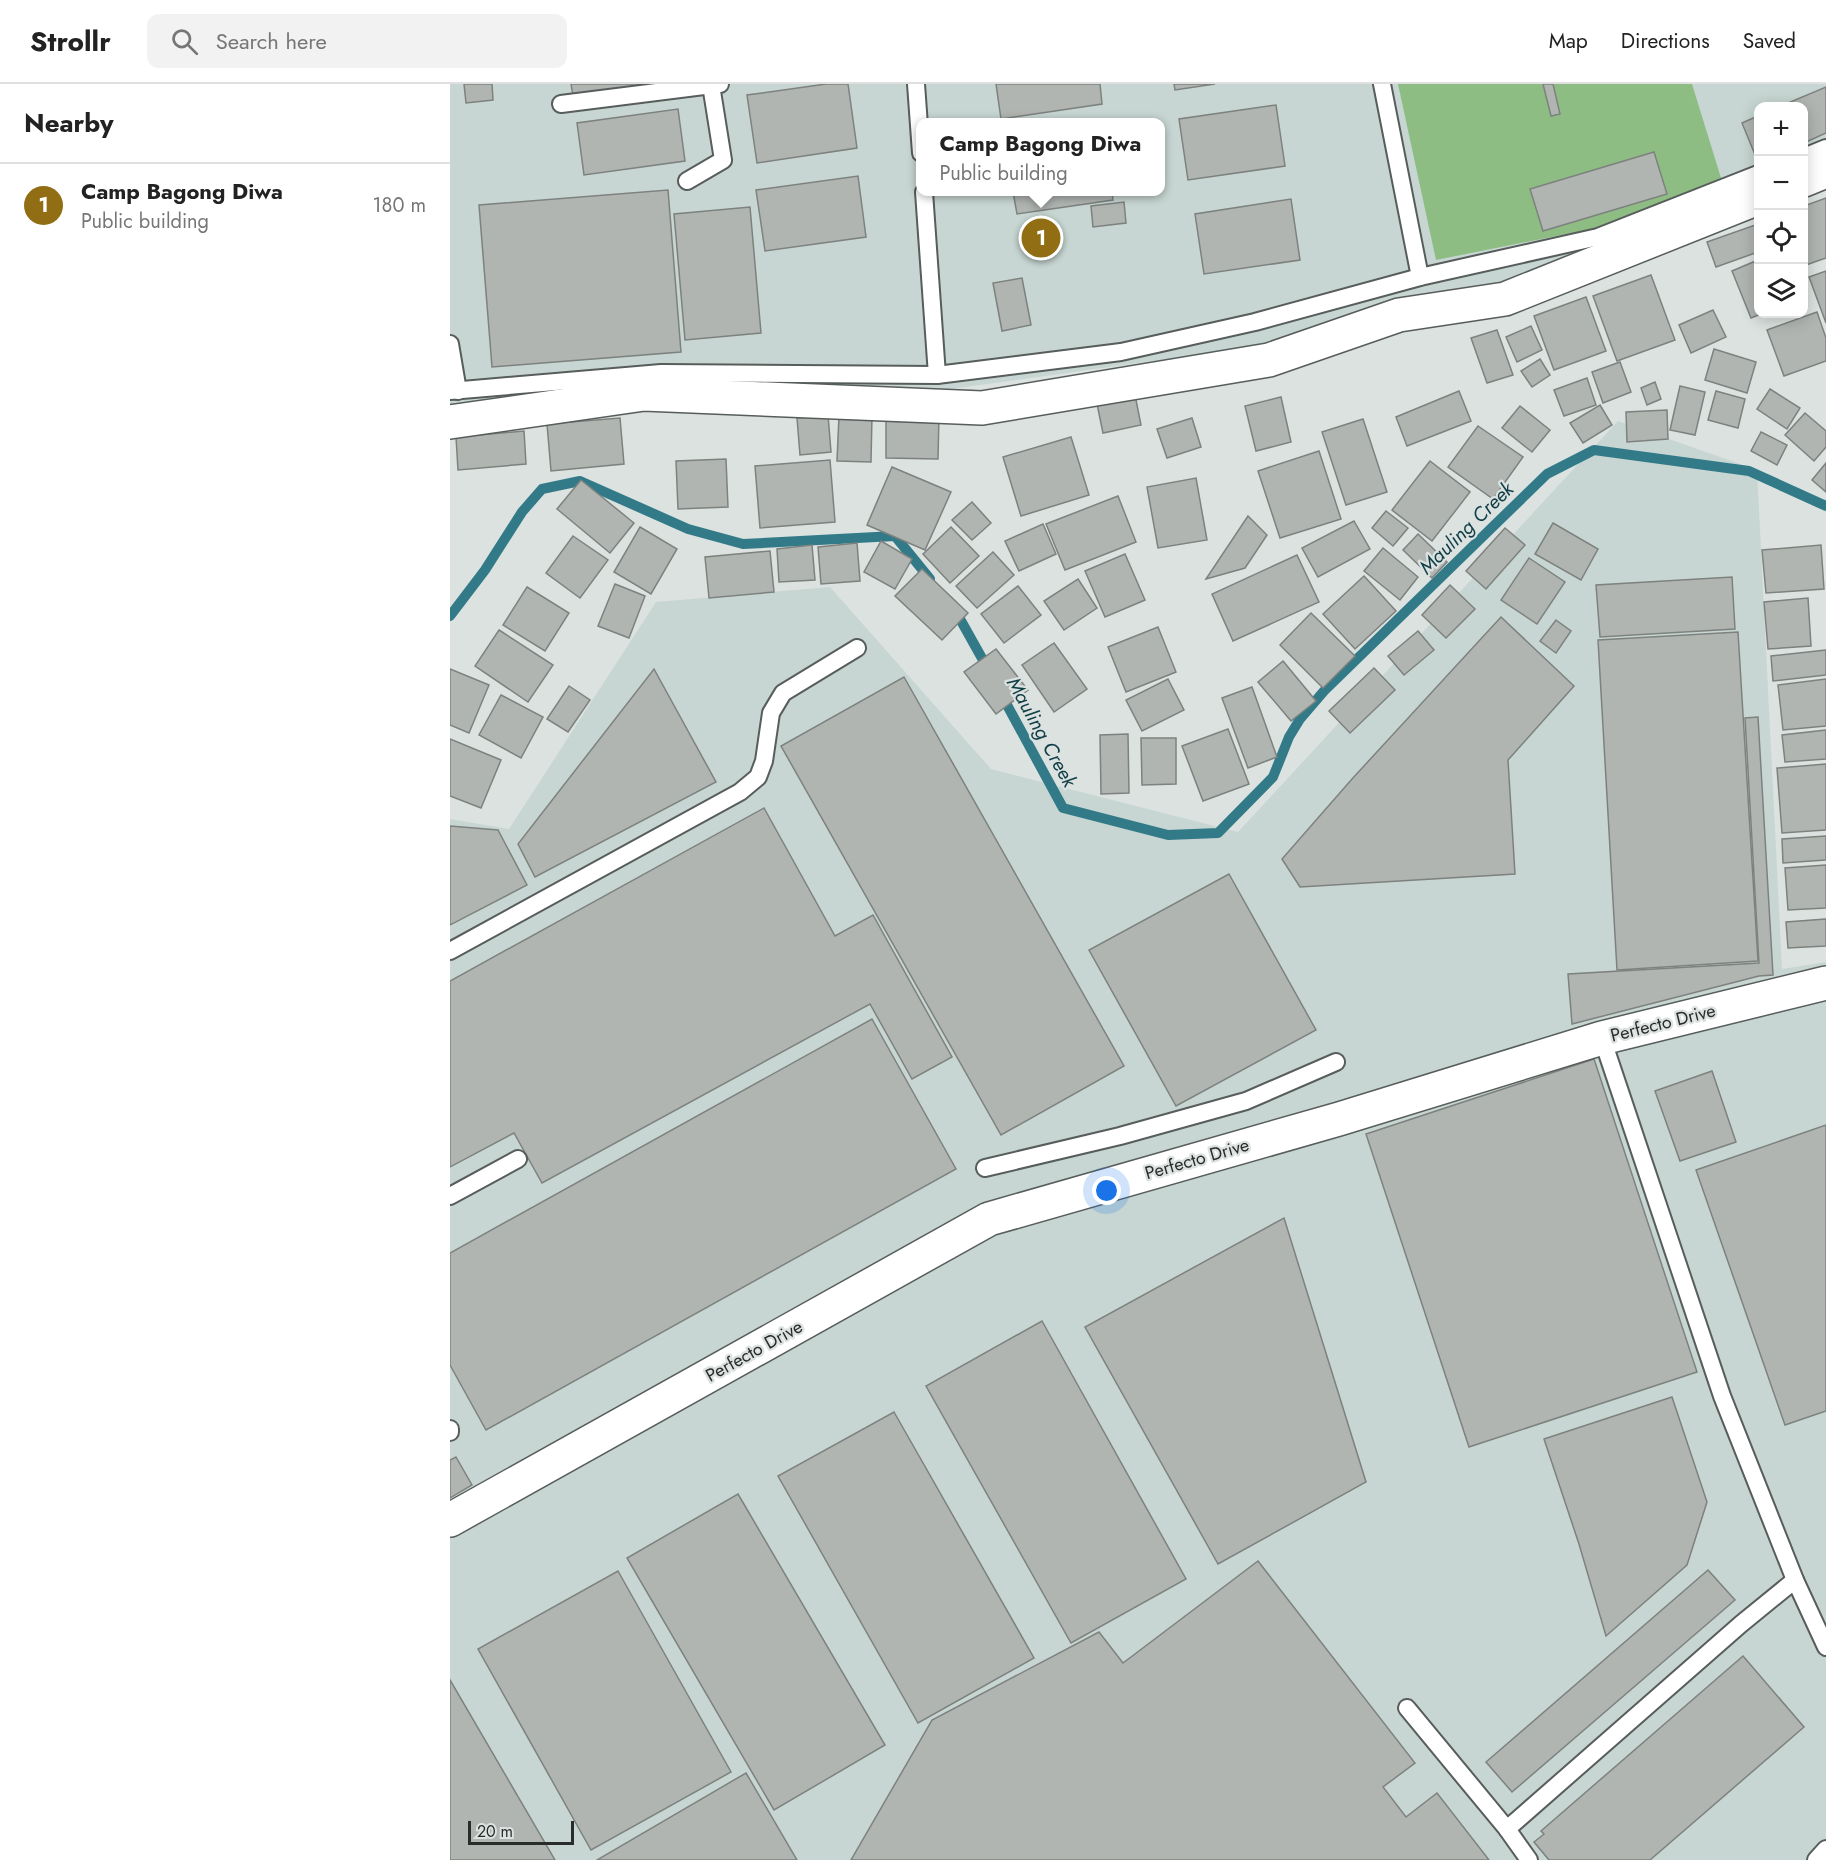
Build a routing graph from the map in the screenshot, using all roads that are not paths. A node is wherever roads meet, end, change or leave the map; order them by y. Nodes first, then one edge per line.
1 (916, 84) edge
2 (1382, 84) edge
3 (715, 85) edge
4 (561, 104) dead end
5 (918, 118) edge
6 (1826, 148) edge
7 (1806, 156) edge
8 (1826, 171) edge
9 (1754, 176) edge
10 (1808, 178) edge
11 (687, 180) dead end
12 (924, 196) edge
13 (1754, 200) edge
14 (1420, 277) junction
15 (450, 344) edge
16 (937, 375) junction
17 (453, 401) edge
18 (857, 648) dead end
19 (450, 951) edge
20 (1826, 983) edge
21 (1602, 1038) junction
22 (1336, 1062) dead end
23 (518, 1159) dead end
24 (985, 1168) dead end
25 (450, 1196) edge
26 (450, 1520) edge
27 (1795, 1580) junction
28 (1826, 1647) edge
29 (1407, 1708) dead end
30 (1508, 1829) junction
31 (1826, 1849) edge
32 (1529, 1860) edge
33 (1816, 1860) edge

1 - 5 lane
2 - 14 lane
3 - 4 lane
3 - 11 lane
6 - 7 lane
8 - 10 street
9 - 14 lane
12 - 16 lane
13 - 17 street
14 - 16 lane
15 - 17 lane
16 - 17 lane
18 - 19 lane
20 - 21 street, Perfecto Drive
21 - 26 street, Perfecto Drive
21 - 27 lane
22 - 24 lane
23 - 25 lane
27 - 28 lane
27 - 30 lane
29 - 30 lane
30 - 32 lane
31 - 33 lane

